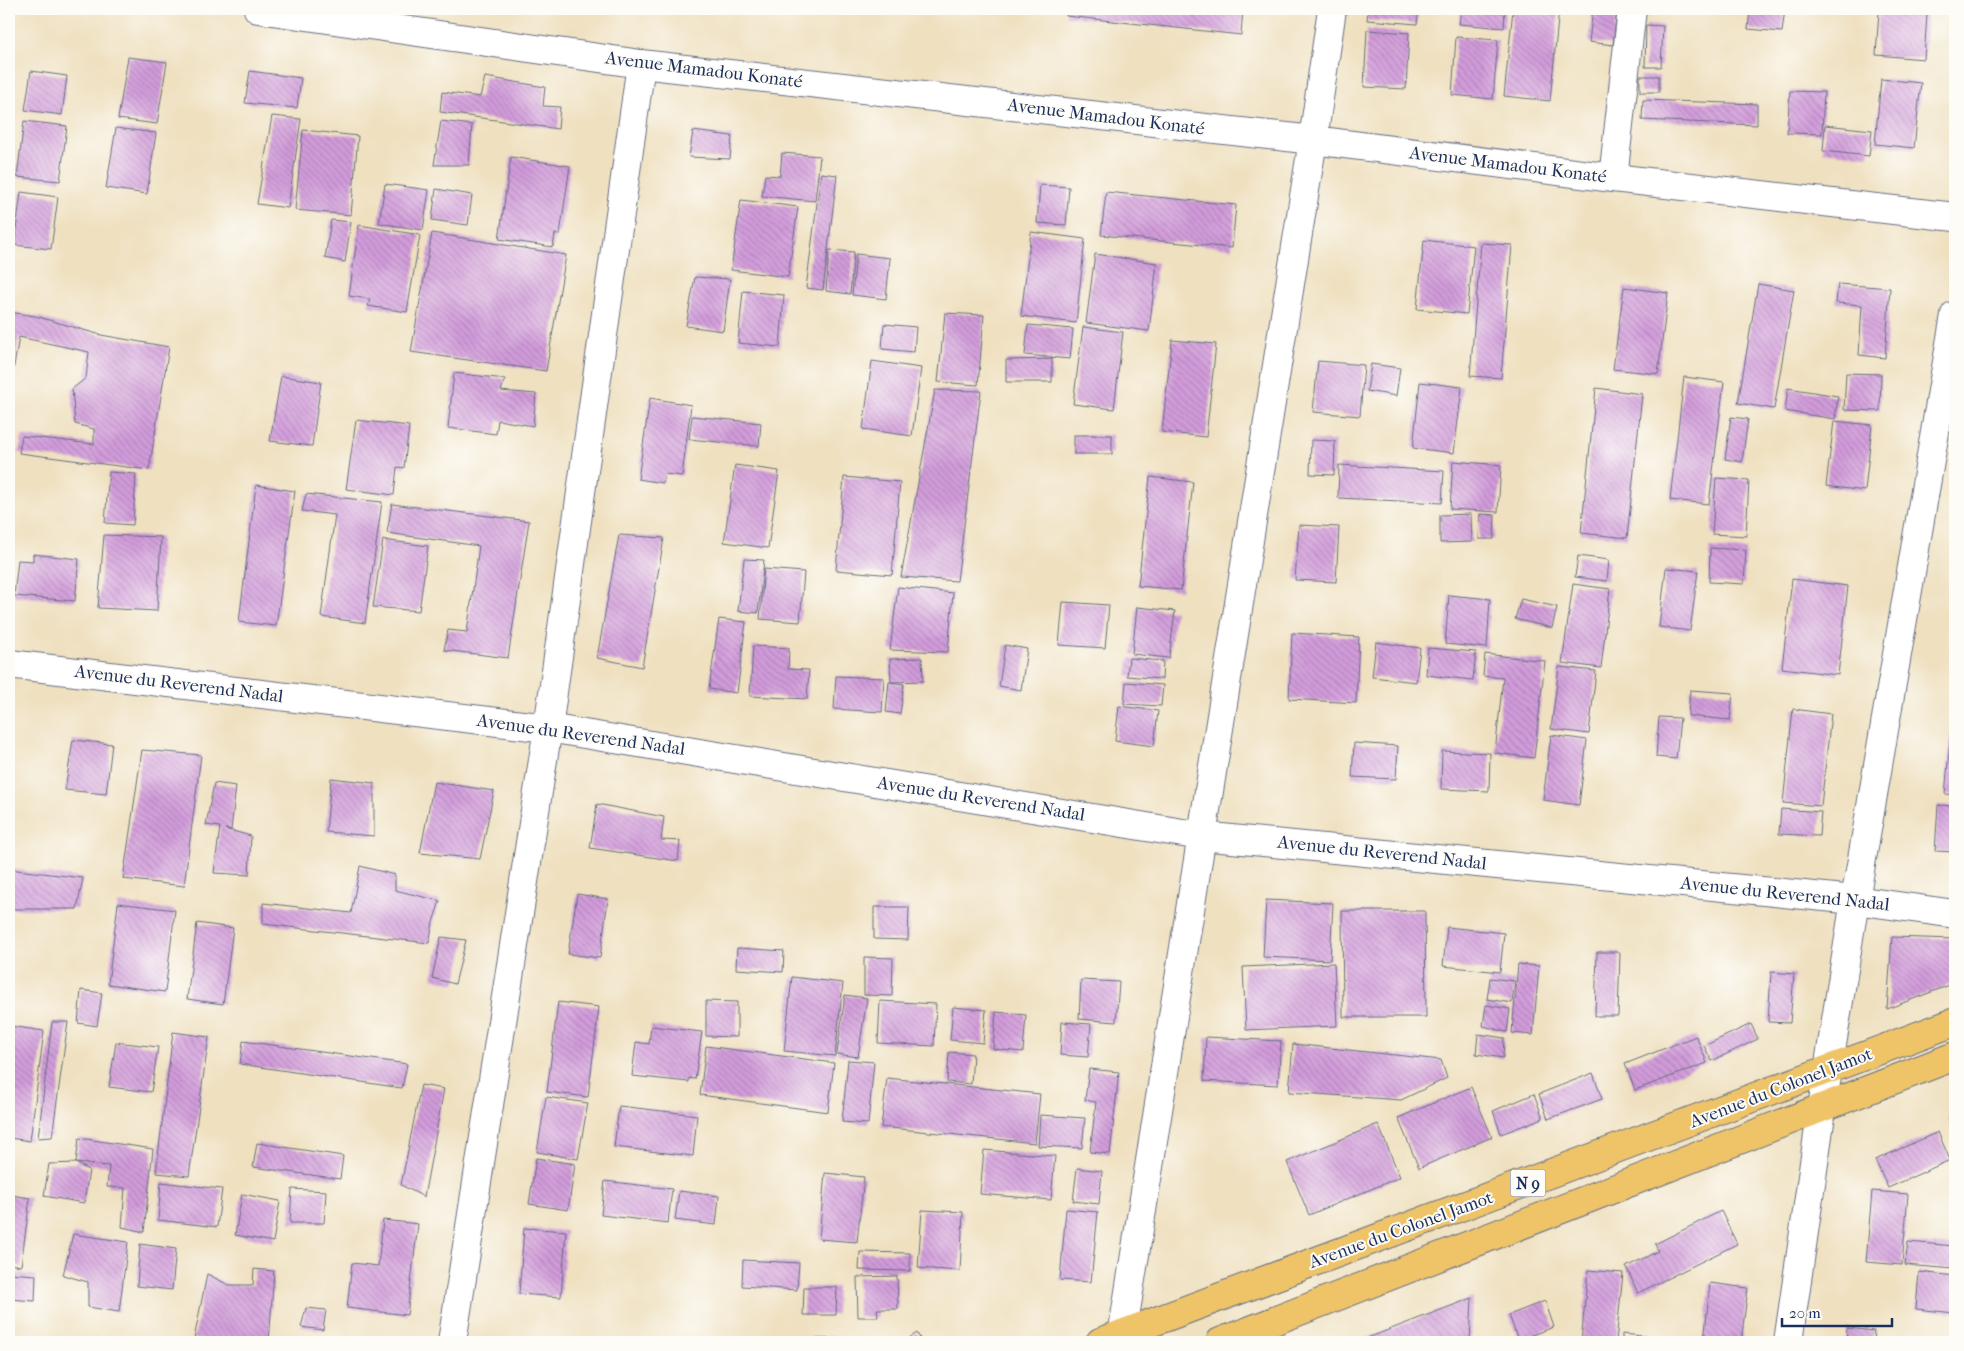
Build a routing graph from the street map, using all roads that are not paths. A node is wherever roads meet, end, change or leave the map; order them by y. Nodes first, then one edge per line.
1 (258, 9) edge
2 (1332, 9) edge
3 (1632, 9) edge
4 (641, 64) junction
5 (1312, 140) junction
6 (1613, 178) junction
7 (1955, 217) edge
8 (1955, 315) edge
9 (9, 664) edge
10 (548, 728) junction
11 (1201, 836) junction
12 (1855, 900) junction
13 (1955, 914) edge
14 (1955, 1022) edge
15 (1955, 1056) edge
16 (1828, 1070) junction
17 (1822, 1108) junction
18 (1115, 1339) edge
19 (452, 1342) edge
20 (1220, 1342) edge
21 (1788, 1342) edge

1 - 4 street, Avenue Mamadou Konaté
2 - 5 street
3 - 6 street
4 - 5 street, Avenue Mamadou Konaté
4 - 10 street
5 - 6 street, Avenue Mamadou Konaté
5 - 11 street
6 - 7 street, Avenue Mamadou Konaté
8 - 12 street
9 - 10 street, Avenue du Reverend Nadal
10 - 11 street, Avenue du Reverend Nadal
10 - 19 street
11 - 12 street, Avenue du Reverend Nadal
11 - 18 street
12 - 13 street, Avenue du Reverend Nadal
12 - 16 street
14 - 16 main road, Avenue du Colonel Jamot / N 9
15 - 17 main road, Avenue du Colonel Jamot / N 9
16 - 17 street
16 - 18 main road, Avenue du Colonel Jamot / N 9
17 - 20 main road, Avenue du Colonel Jamot / N 9
17 - 21 street

